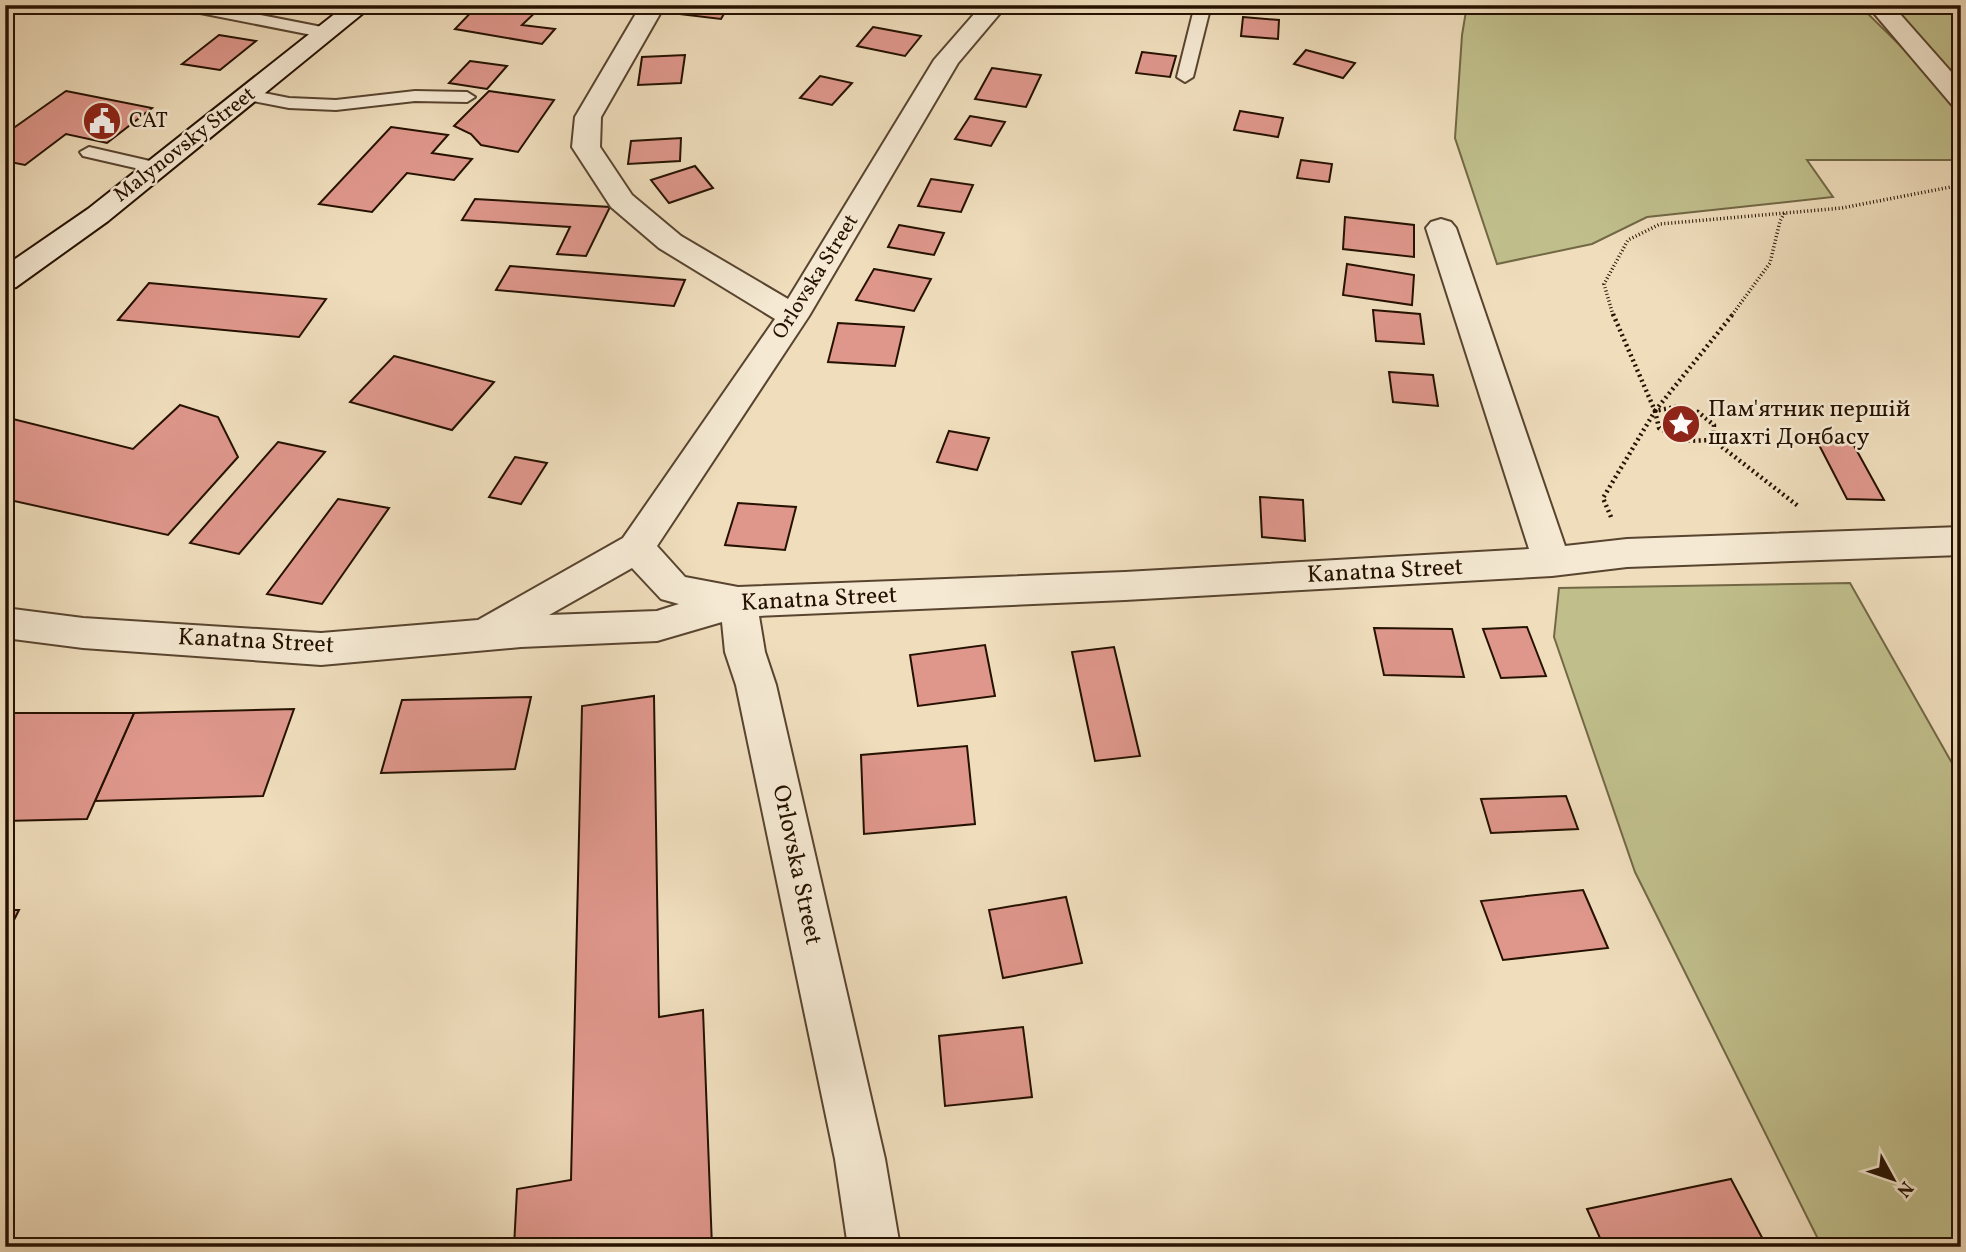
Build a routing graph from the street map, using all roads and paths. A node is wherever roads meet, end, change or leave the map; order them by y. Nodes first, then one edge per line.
1 (185, 5) edge
2 (361, 5) edge
3 (653, 5) edge
4 (995, 5) edge
5 (1203, 5) edge
6 (1878, 5) edge
7 (327, 33) junction
8 (1185, 77) dead end
9 (249, 94) junction
10 (467, 97) dead end
11 (1961, 99) edge
12 (89, 152) dead end
13 (157, 168) junction
14 (1961, 185) edge
15 (1785, 212) junction
16 (1441, 228) dead end
17 (5, 280) edge
18 (793, 316) junction
19 (1655, 411) junction
20 (1713, 440) junction
21 (1961, 541) edge
22 (1850, 545) junction
23 (636, 548) junction
24 (1627, 553) junction
25 (1552, 562) junction
26 (738, 602) junction
27 (5, 623) edge
28 (483, 635) junction
29 (874, 1247) edge

1 - 7 lane
2 - 7 street, Malynovsky Street
3 - 18 street
4 - 18 street, Orlovska Street
5 - 8 lane
6 - 11 street
7 - 9 street, Malynovsky Street
9 - 10 lane
9 - 13 street, Malynovsky Street
12 - 13 lane
13 - 17 street, Malynovsky Street
14 - 15 path
15 - 19 path
15 - 19 path
16 - 25 street
18 - 23 street, Orlovska Street
19 - 20 path
19 - 20 path
19 - 24 path
20 - 22 path
21 - 22 street, Kanatna Street
22 - 24 street, Kanatna Street
23 - 26 street
23 - 28 street, Orlovska Street
24 - 25 street, Kanatna Street
25 - 26 street, Kanatna Street
26 - 28 street, Kanatna Street
26 - 29 street, Orlovska Street
27 - 28 street, Kanatna Street

